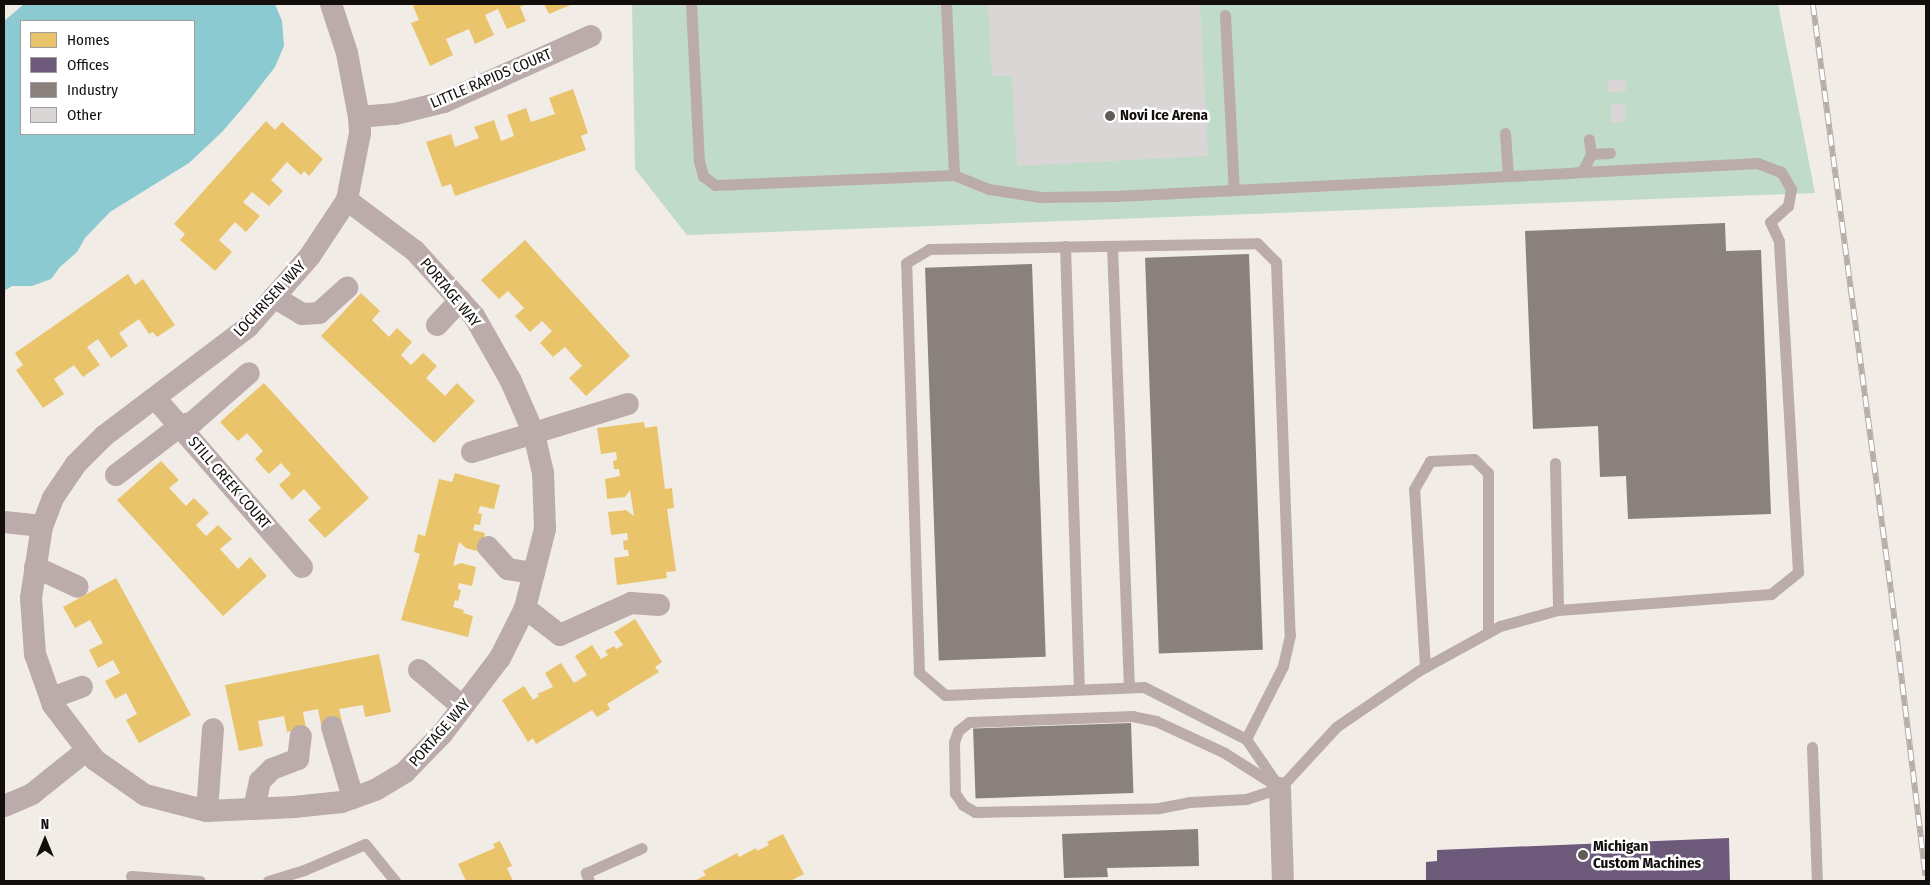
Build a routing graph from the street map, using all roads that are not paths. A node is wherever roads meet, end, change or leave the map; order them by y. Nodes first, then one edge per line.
1 (331, 4) edge
2 (691, 4) edge
3 (946, 4) edge
4 (1225, 15) dead end
5 (591, 36) dead end
6 (359, 117) junction
7 (1506, 133) dead end
8 (1589, 139) dead end
9 (1610, 152) dead end
10 (1591, 154) junction
11 (1582, 172) junction
12 (954, 175) junction
13 (1508, 176) junction
14 (1234, 190) junction
15 (347, 200) junction
16 (1065, 246) junction
17 (1112, 246) junction
18 (347, 288) dead end
19 (274, 297) junction
20 (460, 300) junction
21 (436, 325) dead end
22 (249, 373) dead end
23 (155, 398) junction
24 (628, 404) dead end
25 (180, 426) junction
26 (534, 434) junction
27 (472, 452) dead end
28 (1555, 463) dead end
29 (116, 475) dead end
30 (4, 522) edge
31 (42, 526) junction
32 (488, 547) dead end
33 (35, 567) junction
34 (302, 567) dead end
35 (534, 573) junction
36 (78, 588) dead end
37 (659, 605) dead end
38 (524, 608) junction
39 (1558, 610) junction
40 (1488, 632) junction
41 (1425, 667) junction
42 (419, 670) dead end
43 (82, 687) dead end
44 (1129, 687) junction
45 (1079, 690) junction
46 (51, 698) junction
47 (463, 707) junction
48 (332, 727) dead end
49 (213, 729) dead end
50 (301, 736) dead end
51 (1246, 739) junction
52 (1812, 747) dead end
53 (87, 750) junction
54 (1280, 788) junction
55 (353, 798) junction
56 (4, 806) edge
57 (254, 809) junction
58 (207, 811) junction
59 (642, 848) dead end
60 (130, 876) dead end
61 (200, 881) edge
62 (268, 881) edge
63 (395, 881) edge
64 (589, 881) edge
65 (1283, 881) edge
66 (1817, 881) edge

1 - 6 street, LOCHRISEN WAY
2 - 12 lane
3 - 12 lane
4 - 14 lane
5 - 6 street, LITTLE RAPIDS COURT
6 - 15 street, LOCHRISEN WAY
7 - 13 lane
8 - 10 lane
9 - 10 lane
10 - 11 lane
11 - 13 lane
11 - 39 lane
12 - 14 lane
13 - 14 lane
15 - 19 street, LOCHRISEN WAY
15 - 20 street, PORTAGE WAY
16 - 17 lane
16 - 45 lane
16 - 45 lane
17 - 44 lane
17 - 51 lane
18 - 19 street
19 - 23 street, LOCHRISEN WAY
20 - 21 street
20 - 26 street, PORTAGE WAY
22 - 25 street
23 - 25 street, STILL CREEK COURT
23 - 31 street, LOCHRISEN WAY
24 - 26 street
25 - 29 street
25 - 34 street, STILL CREEK COURT
26 - 27 street
26 - 35 street, PORTAGE WAY
28 - 39 lane
30 - 31 street
31 - 33 street, PORTAGE WAY
32 - 35 street
33 - 36 street
33 - 46 street, PORTAGE WAY
35 - 38 street, PORTAGE WAY
37 - 38 street
38 - 47 street, PORTAGE WAY
39 - 40 lane
40 - 41 lane
40 - 41 lane
41 - 54 lane
42 - 47 street
43 - 46 street
44 - 45 lane
44 - 51 lane
46 - 53 street, PORTAGE WAY
47 - 55 street, PORTAGE WAY
48 - 55 street
49 - 58 street
50 - 57 street
51 - 54 lane
52 - 66 lane
53 - 56 street
53 - 58 street, PORTAGE WAY
54 - 54 lane
54 - 65 street
55 - 57 street, PORTAGE WAY
57 - 58 street, PORTAGE WAY
59 - 64 lane
60 - 61 lane
62 - 63 lane

